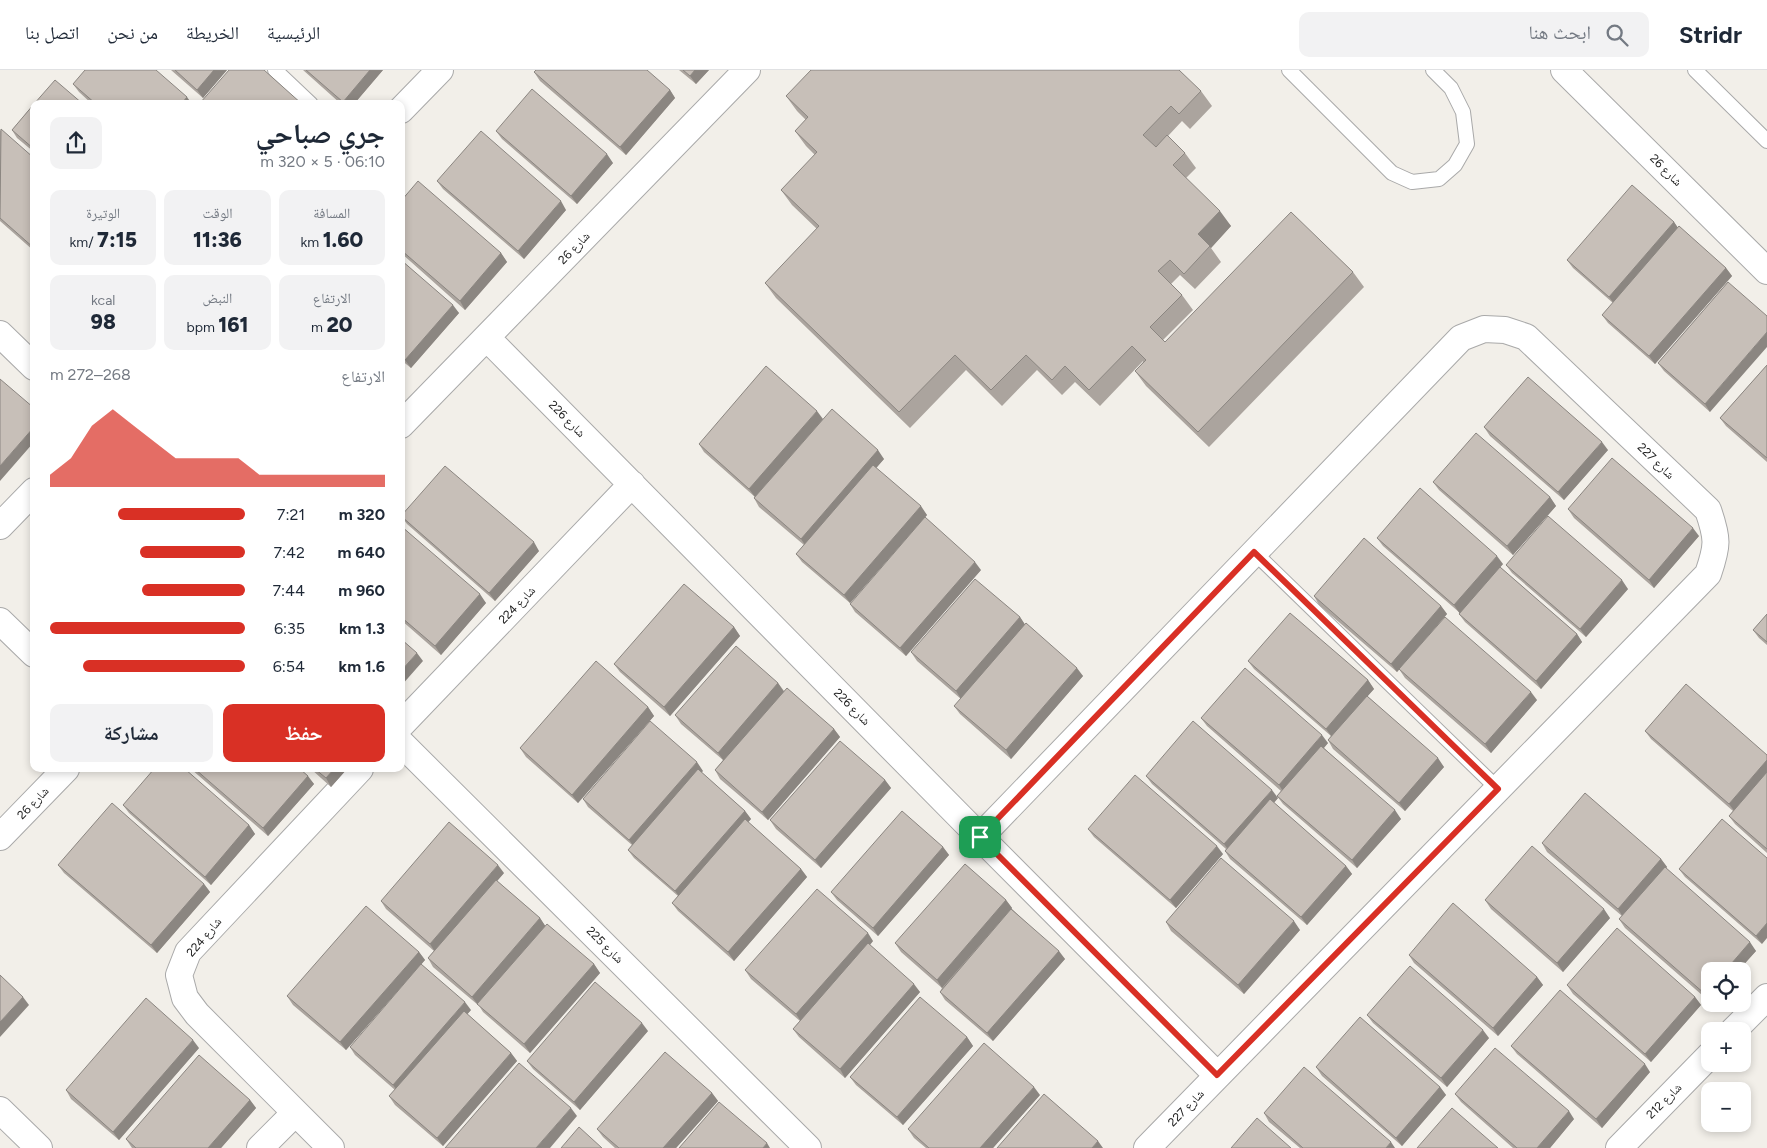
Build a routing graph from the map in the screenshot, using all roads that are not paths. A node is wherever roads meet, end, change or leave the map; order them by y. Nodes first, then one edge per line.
1 (275, 70) edge
2 (440, 70) edge
3 (747, 70) edge
4 (1289, 70) edge
5 (1433, 70) edge
6 (1564, 70) edge
7 (1695, 70) edge
8 (307, 100) edge
9 (405, 106) edge
10 (1767, 141) edge
11 (1763, 263) edge
12 (0, 334) edge
13 (487, 338) junction
14 (30, 363) edge
15 (405, 421) edge
16 (632, 484) junction
17 (30, 495) edge
18 (0, 526) edge
19 (1254, 552) junction
20 (0, 621) edge
21 (30, 650) edge
22 (405, 721) edge
23 (405, 747) edge
24 (63, 772) edge
25 (357, 772) edge
26 (1498, 789) junction
27 (0, 837) edge
28 (980, 837) junction
29 (1767, 997) edge
30 (1742, 1022) edge
31 (1701, 1064) edge
32 (1217, 1075) junction
33 (295, 1113) junction
34 (5, 1124) edge
35 (39, 1148) edge
36 (260, 1148) edge
37 (331, 1148) edge
38 (808, 1148) edge
39 (1147, 1148) edge
40 (1618, 1148) edge

1 - 8 lane
2 - 9 street
3 - 13 street, شارع 26
4 - 5 lane
6 - 11 street, شارع 26
7 - 10 lane
12 - 14 street
13 - 15 street, شارع 26
13 - 16 street, شارع 226
16 - 22 street, شارع 224
16 - 28 street, شارع 226
17 - 18 street
19 - 26 lane
19 - 26 street, شارع 227
19 - 28 street, شارع 227
20 - 21 street
23 - 38 street, شارع 225
24 - 27 street, شارع 26
25 - 33 street, شارع 224
26 - 32 street, شارع 227
28 - 32 street, شارع 226
29 - 30 street
31 - 40 street, شارع 212
32 - 39 street, شارع 227
33 - 36 street
33 - 37 street, شارع 224
34 - 35 street

